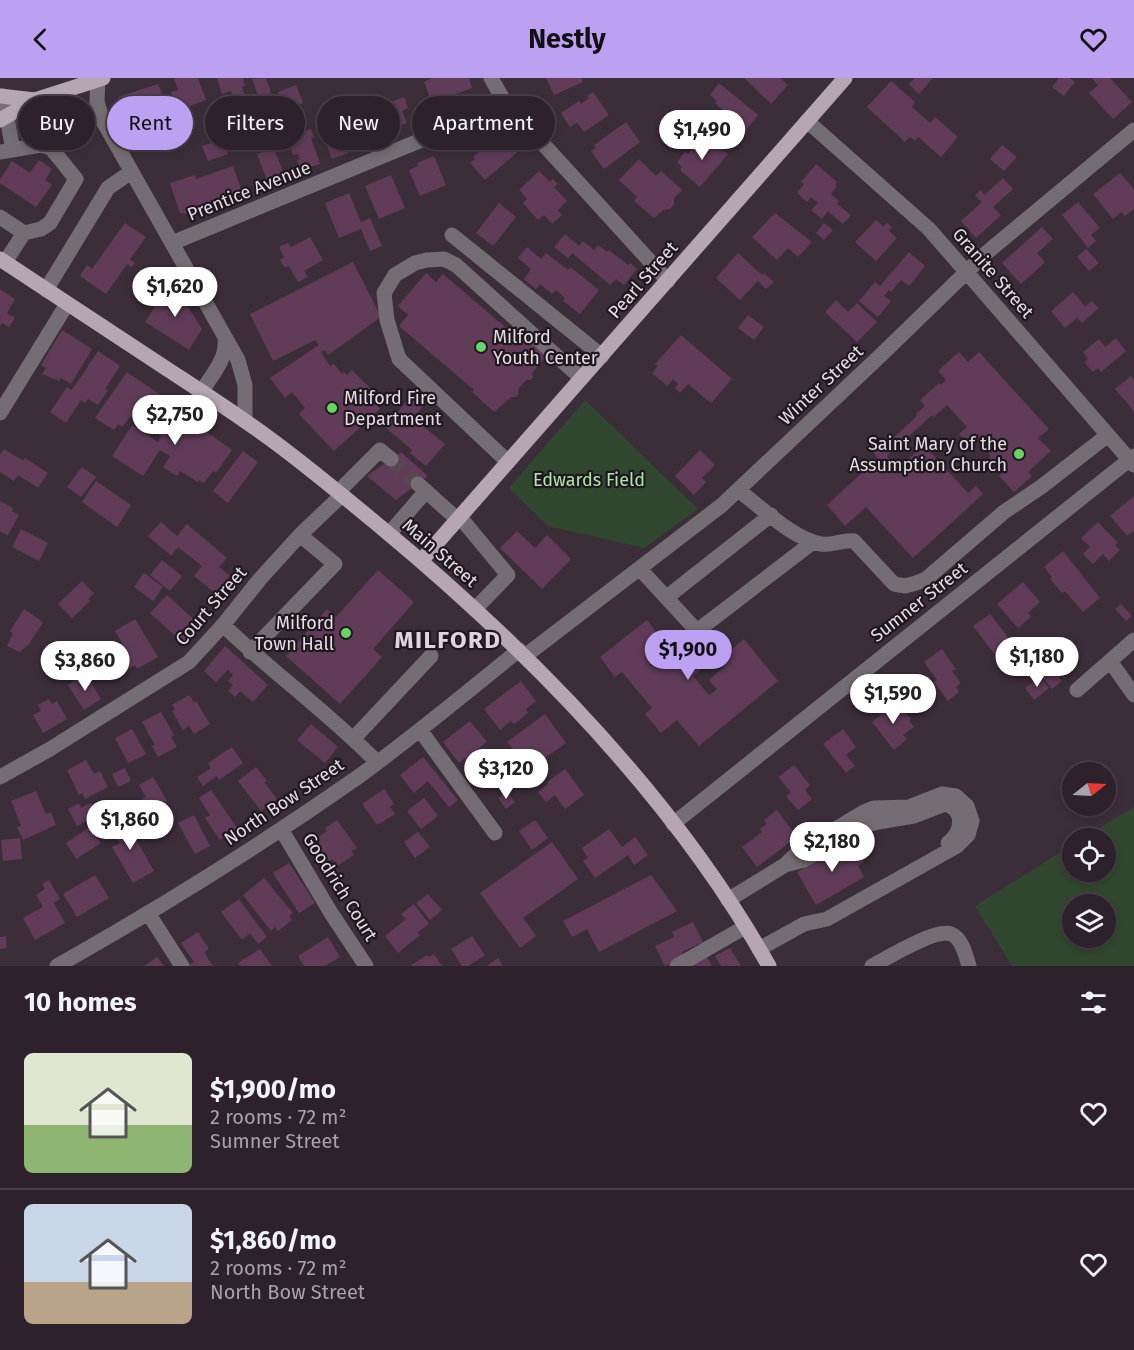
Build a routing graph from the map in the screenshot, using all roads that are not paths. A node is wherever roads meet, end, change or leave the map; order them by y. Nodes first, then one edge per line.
1 (491, 78) edge
2 (845, 78) edge
3 (100, 79) edge
4 (1, 96) edge
5 (47, 96) edge
6 (501, 96) edge
7 (18, 98) edge
8 (18, 110) edge
9 (3, 119) edge
10 (807, 121) junction
11 (1134, 130) edge
12 (412, 145) edge
13 (549, 150) edge
14 (6, 151) edge
15 (131, 172) junction
16 (0, 217) edge
17 (24, 233) junction
18 (452, 235) dead end
19 (172, 243) junction
20 (2, 261) edge
21 (966, 272) junction
22 (668, 281) junction
23 (46, 290) junction
24 (68, 304) junction
25 (224, 334) junction
26 (602, 356) junction
27 (581, 378) junction
28 (201, 392) junction
29 (0, 413) edge
30 (246, 421) junction
31 (1108, 435) junction
32 (390, 459) dead end
33 (1133, 460) edge
34 (508, 462) junction
35 (738, 490) junction
36 (340, 494) junction
37 (771, 515) junction
38 (458, 518) junction
39 (389, 534) junction
40 (300, 536) junction
41 (813, 542) junction
42 (421, 561) junction
43 (640, 569) junction
44 (667, 597) junction
45 (475, 609) junction
46 (223, 625) junction
47 (1134, 640) edge
48 (250, 652) junction
49 (522, 653) junction
50 (431, 656) dead end
51 (1110, 661) junction
52 (1077, 690) dead end
53 (1134, 695) edge
54 (420, 730) junction
55 (354, 738) junction
56 (377, 762) junction
57 (0, 777) edge
58 (673, 824) junction
59 (281, 829) junction
60 (495, 833) dead end
61 (728, 900) junction
62 (148, 913) junction
63 (746, 927) junction
64 (759, 949) junction
65 (968, 960) edge
66 (57, 966) edge
67 (182, 966) edge
68 (366, 966) edge
69 (677, 966) edge
70 (769, 966) edge
71 (872, 966) edge

1 - 6 street
2 - 10 main road, Pearl Street
3 - 5 main road
3 - 15 street
4 - 7 main road
4 - 9 street
8 - 9 main road
9 - 14 street
10 - 21 street, Granite Street
10 - 22 main road, Pearl Street
11 - 21 street, Winter Street
12 - 19 street, Prentice Avenue
13 - 22 street
14 - 17 street
15 - 19 street
15 - 23 street
16 - 17 street
17 - 20 street
18 - 26 street
19 - 25 street
20 - 23 main road, Main Street
21 - 31 street, Granite Street
21 - 35 street, Winter Street
22 - 26 main road, Pearl Street
23 - 24 main road, Main Street
24 - 28 main road, Main Street
24 - 29 street
25 - 28 street
25 - 30 street
26 - 27 main road, Pearl Street
27 - 34 main road, Pearl Street
27 - 34 street
28 - 30 main road, Main Street
30 - 36 main road, Main Street
31 - 33 street, Granite Street
31 - 41 street
32 - 36 street, Court Street
33 - 58 street, Sumner Street
34 - 38 main road, Pearl Street
35 - 37 street
35 - 43 street, Winter Street
36 - 39 main road, Main Street
36 - 40 street, Court Street
37 - 41 street
37 - 44 street
38 - 39 street
38 - 42 main road, Pearl Street
38 - 45 street
39 - 42 main road, Main Street
40 - 46 street, Court Street
40 - 48 street
41 - 44 street
42 - 45 main road, Main Street
43 - 44 street
43 - 49 street, Winter Street
45 - 49 main road, Main Street
46 - 48 street
46 - 57 street, Court Street
47 - 51 street
48 - 55 street
49 - 54 street, North Bow Street
49 - 58 main road, Main Street
50 - 55 street
51 - 52 street
51 - 53 street
54 - 56 street, North Bow Street
54 - 60 street
55 - 56 street
56 - 59 street, North Bow Street
58 - 61 main road, Main Street
59 - 62 street, North Bow Street
59 - 68 street, Goodrich Court
61 - 63 main road, Main Street
61 - 64 street
62 - 66 street, North Bow Street
62 - 67 street
63 - 64 main road, Main Street
63 - 69 street
64 - 70 main road, Main Street
65 - 71 street

